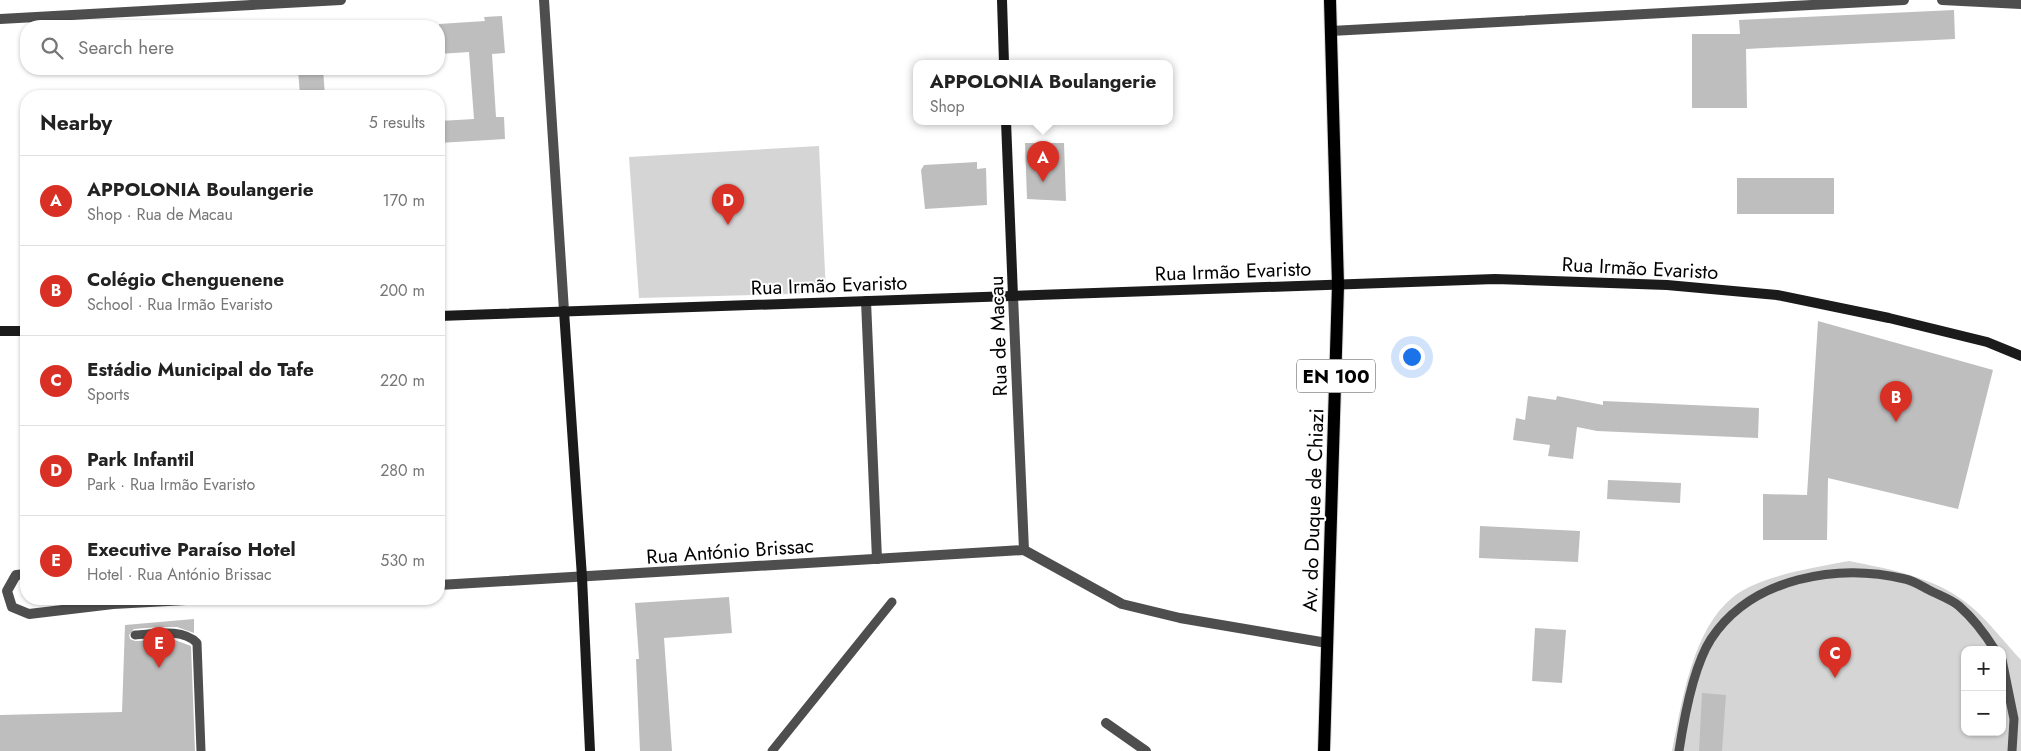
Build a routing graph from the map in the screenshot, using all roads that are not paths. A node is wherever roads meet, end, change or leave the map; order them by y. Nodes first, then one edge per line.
1 (342, 0) edge
2 (544, 0) edge
3 (1002, 0) edge
4 (1330, 0) edge
5 (1904, 0) edge
6 (1942, 0) edge
7 (2021, 4) edge
8 (0, 20) edge
9 (1331, 31) junction
10 (1004, 60) edge
11 (1006, 125) edge
12 (1338, 286) junction
13 (1013, 296) junction
14 (866, 301) junction
15 (564, 310) junction
16 (445, 316) edge
17 (20, 330) edge
18 (0, 331) edge
19 (2021, 356) edge
20 (1024, 550) junction
21 (877, 559) junction
22 (20, 575) edge
23 (582, 577) junction
24 (445, 586) edge
25 (892, 602) dead end
26 (85, 605) edge
27 (135, 635) dead end
28 (1327, 643) junction
29 (1992, 646) edge
30 (2006, 680) edge
31 (1106, 723) dead end
32 (201, 751) edge
33 (590, 751) edge
34 (772, 751) edge
35 (1146, 751) edge
36 (1324, 751) edge
37 (1679, 751) edge
38 (2012, 751) edge

1 - 8 street
2 - 15 street
3 - 10 street
4 - 9 main road, Av. do Duque de Chiazi / EN 100
5 - 9 street
6 - 7 street
9 - 12 main road, Av. do Duque de Chiazi / EN 100
11 - 13 street, Rua de Macau
12 - 13 street, Rua Irmão Evaristo
12 - 19 street, Rua Irmão Evaristo
12 - 28 main road, Av. do Duque de Chiazi / EN 100
13 - 14 street, Rua Irmão Evaristo
13 - 20 street, Rua de Macau
14 - 15 street, Rua Irmão Evaristo
14 - 21 street
15 - 16 street, Rua Irmão Evaristo
15 - 23 street
17 - 18 street
20 - 21 street, Rua António Brissac
20 - 28 street
21 - 23 street, Rua António Brissac
22 - 26 street
23 - 24 street, Rua António Brissac
23 - 33 street
25 - 34 lane
27 - 32 lane
28 - 36 main road, Av. do Duque de Chiazi / EN 100
29 - 37 lane
30 - 38 lane
31 - 35 street

